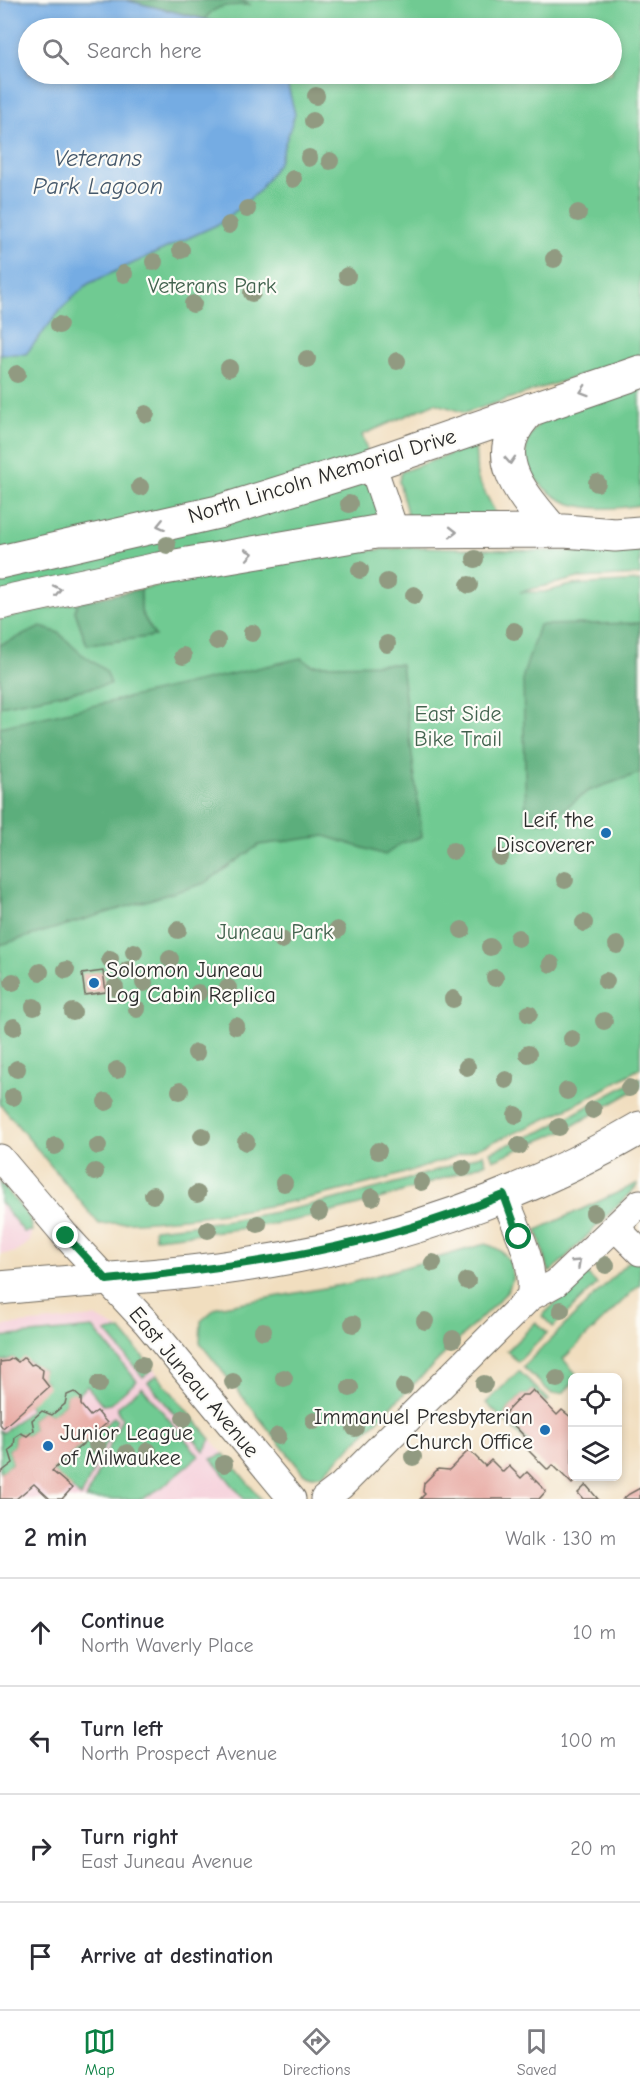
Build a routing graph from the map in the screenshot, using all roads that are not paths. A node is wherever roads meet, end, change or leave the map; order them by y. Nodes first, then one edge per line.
1 (640, 372) edge
2 (531, 409) junction
3 (372, 464) junction
4 (640, 511) edge
5 (559, 531) junction
6 (395, 532) junction
7 (640, 533) edge
8 (0, 562) edge
9 (0, 603) edge
10 (640, 1128) edge
11 (0, 1158) edge
12 (504, 1195) junction
13 (640, 1203) edge
14 (616, 1228) junction
15 (640, 1252) edge
16 (107, 1280) junction
17 (0, 1288) edge
18 (530, 1298) junction
19 (292, 1499) edge
20 (324, 1499) edge

1 -> 2 main road, North Lincoln Memorial Drive
2 - 3 main road, North Lincoln Memorial Drive
2 -> 5 main road
3 - 6 street
3 -> 8 main road, North Lincoln Memorial Drive
4 - 5 main road
6 -> 5 main road, North Lincoln Memorial Drive
5 - 7 main road, North Lincoln Memorial Drive
9 -> 6 main road, North Lincoln Memorial Drive
10 - 12 main road
11 - 16 street, East Juneau Avenue
12 - 16 main road
12 - 18 street
13 - 14 street
14 - 15 street
18 -> 14 street
16 - 17 main road
16 - 19 street, East Juneau Avenue
18 - 20 street

